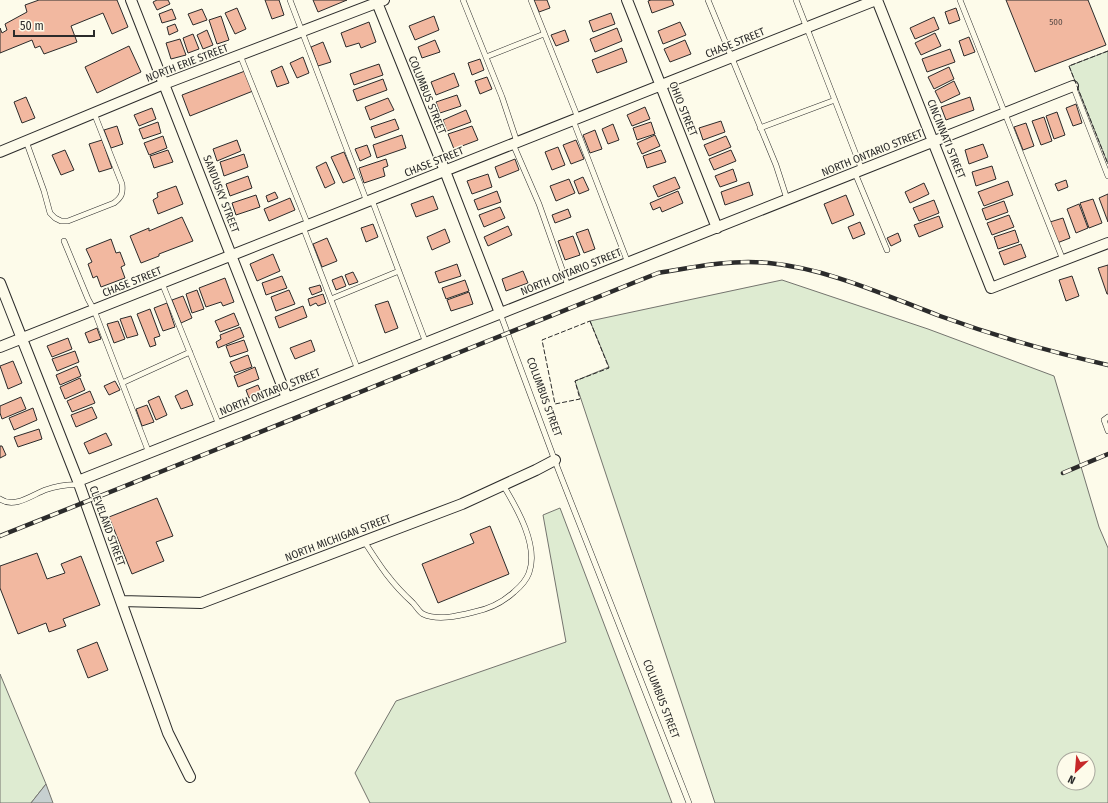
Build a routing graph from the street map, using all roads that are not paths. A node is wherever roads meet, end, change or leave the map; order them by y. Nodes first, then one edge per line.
1 (290, 0) edge
2 (463, 0) edge
3 (531, 0) edge
4 (627, 0) edge
5 (708, 0) edge
6 (796, 0) edge
7 (877, 0) edge
8 (960, 0) edge
9 (134, 1) edge
10 (379, 1) edge
11 (806, 28) junction
12 (302, 32) junction
13 (544, 34) junction
14 (240, 55) junction
15 (486, 57) junction
16 (731, 57) junction
17 (164, 84) junction
18 (660, 85) junction
19 (1073, 86) joint
20 (835, 100) junction
21 (94, 113) junction
22 (1005, 113) junction
23 (575, 119) junction
24 (760, 128) junction
25 (26, 141) junction
26 (934, 142) junction
27 (515, 143) junction
28 (0, 152) edge
29 (445, 171) junction
30 (858, 171) junction
31 (1108, 176) edge
32 (788, 199) junction
33 (369, 201) junction
34 (306, 226) junction
35 (717, 228) junction
36 (64, 241) dead end
37 (1108, 243) edge
38 (887, 250) dead end
39 (232, 255) junction
40 (1063, 260) junction
41 (628, 263) junction
42 (399, 271) junction
43 (0, 283) edge
44 (162, 283) junction
45 (568, 286) junction
46 (331, 299) junction
47 (94, 310) junction
48 (500, 313) junction
49 (22, 339) junction
50 (426, 343) junction
51 (0, 347) edge
52 (190, 352) junction
53 (358, 370) junction
54 (122, 383) junction
55 (287, 398) junction
56 (1108, 417) edge
57 (219, 425) junction
58 (1108, 431) edge
59 (149, 453) junction
60 (555, 460) junction
61 (79, 483) junction
62 (503, 485) junction
63 (0, 499) edge
64 (364, 541) junction
65 (121, 601) junction
66 (190, 777) dead end
67 (689, 803) edge

1 - 12 lane
2 - 15 lane
3 - 13 lane
4 - 18 street, OHIO STREET
5 - 16 lane
6 - 11 lane
7 - 11 street, CHASE STREET
7 - 26 street, CINCINNATI STREET
8 - 22 lane
9 - 17 street, SANDUSKY STREET
10 - 12 street, NORTH ERIE STREET
10 - 29 street, COLUMBUS STREET
11 - 16 street, CHASE STREET
11 - 20 lane
12 - 14 street, NORTH ERIE STREET
12 - 33 lane
13 - 15 lane
13 - 23 lane
14 - 17 street, NORTH ERIE STREET
14 - 34 lane
15 - 27 lane
16 - 18 street, CHASE STREET
16 - 24 lane
17 - 21 street, NORTH ERIE STREET
17 - 39 street, SANDUSKY STREET
18 - 23 street, CHASE STREET
18 - 35 street, OHIO STREET
19 - 22 street, NORTH ONTARIO STREET
19 - 31 lane
20 - 24 lane
20 - 30 lane
21 - 25 street, NORTH ERIE STREET
21 - 25 lane
22 - 26 street, NORTH ONTARIO STREET
22 - 40 lane
23 - 27 street, CHASE STREET
23 - 41 lane
24 - 32 lane
25 - 28 street, NORTH ERIE STREET
26 - 30 street, NORTH ONTARIO STREET
26 - 40 street, CINCINNATI STREET
27 - 29 street, CHASE STREET
27 - 45 lane
29 - 33 street, CHASE STREET
29 - 48 street, COLUMBUS STREET
30 - 32 street, NORTH ONTARIO STREET
30 - 38 lane
32 - 35 street, NORTH ONTARIO STREET
33 - 34 street, CHASE STREET
33 - 42 lane
34 - 39 street, CHASE STREET
34 - 46 lane
35 - 41 street, NORTH ONTARIO STREET
36 - 47 lane
37 - 40 street
39 - 44 street, CHASE STREET
39 - 55 street, SANDUSKY STREET
41 - 45 street, NORTH ONTARIO STREET
42 - 46 lane
42 - 50 lane
43 - 49 street, CLEVELAND STREET
44 - 47 street, CHASE STREET
44 - 52 lane
45 - 48 street, NORTH ONTARIO STREET
46 - 53 lane
47 - 49 street, CHASE STREET
47 - 54 lane
48 - 50 street, NORTH ONTARIO STREET
48 - 60 lane, COLUMBUS STREET
49 - 51 street, CHASE STREET
49 - 61 street, CLEVELAND STREET
50 - 53 street, NORTH ONTARIO STREET
52 - 54 lane
52 - 57 lane
53 - 55 street, NORTH ONTARIO STREET
54 - 59 lane
55 - 57 street, NORTH ONTARIO STREET
56 - 58 lane
57 - 59 street, NORTH ONTARIO STREET
59 - 61 street, NORTH ONTARIO STREET
60 - 62 street, NORTH MICHIGAN STREET
60 - 67 lane, COLUMBUS STREET
61 - 63 lane
61 - 65 street, CLEVELAND STREET
62 - 64 street, NORTH MICHIGAN STREET
62 - 64 lane
64 - 65 street, NORTH MICHIGAN STREET
65 - 66 street, CLEVELAND STREET

